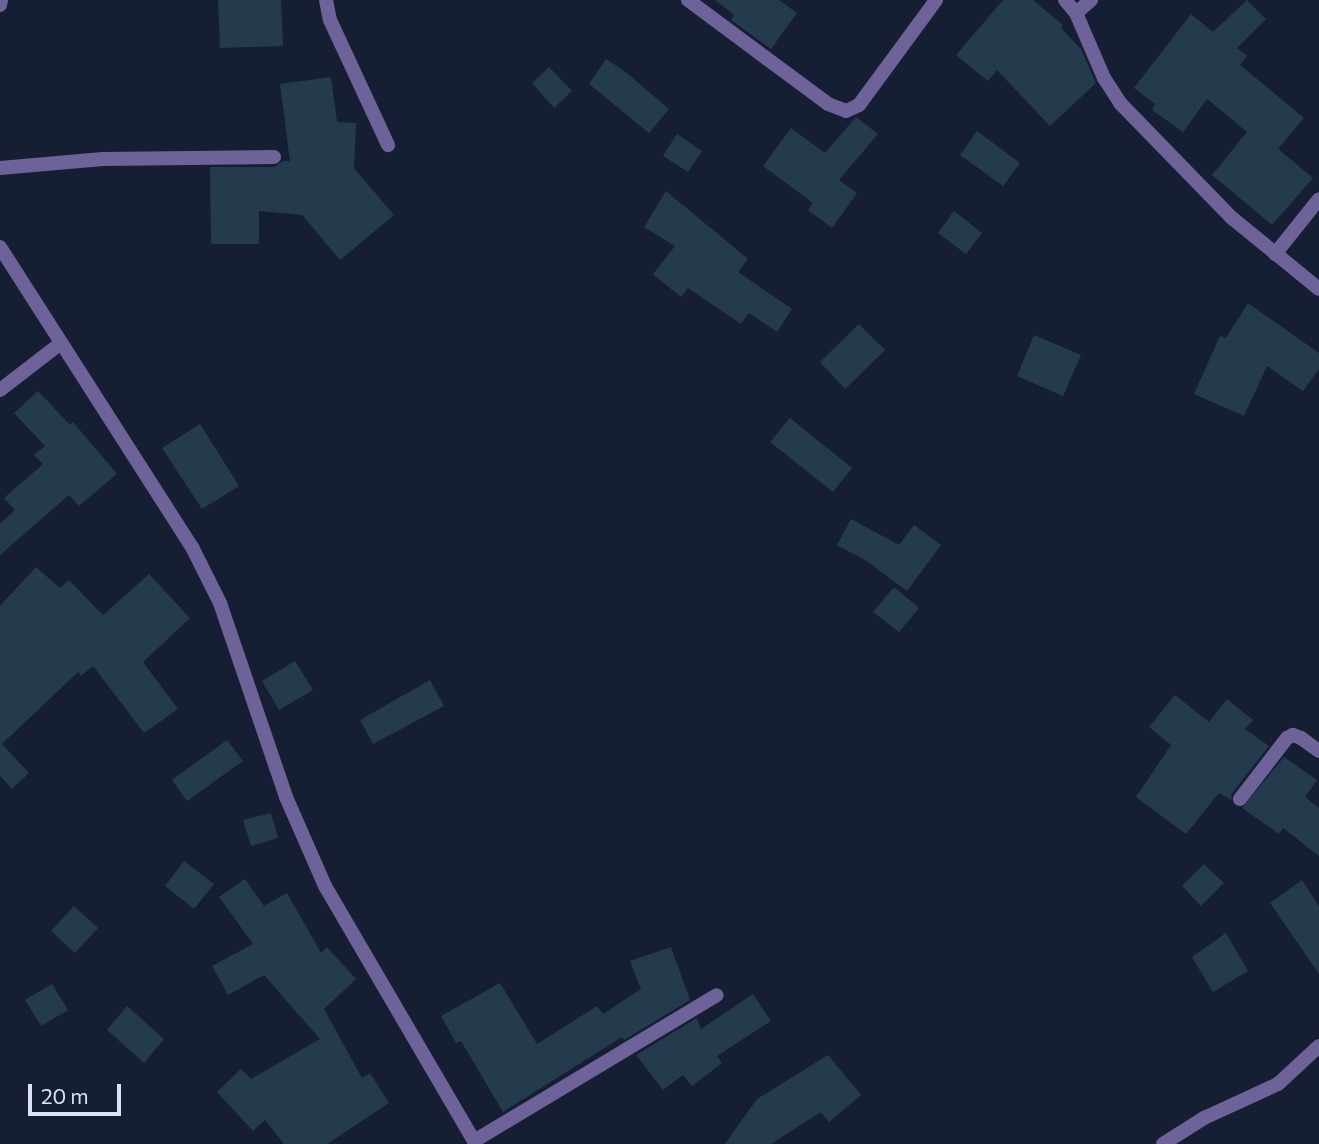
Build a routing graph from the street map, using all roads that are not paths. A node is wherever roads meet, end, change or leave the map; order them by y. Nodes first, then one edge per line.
1 (326, 0) edge
2 (688, 0) edge
3 (936, 0) edge
4 (1065, 0) edge
5 (1091, 0) edge
6 (1076, 13) junction
7 (388, 145) dead end
8 (274, 157) dead end
9 (0, 168) edge
10 (1319, 199) edge
11 (0, 247) edge
12 (1275, 254) junction
13 (1319, 289) edge
14 (61, 343) junction
15 (0, 390) edge
16 (1319, 751) edge
17 (1240, 799) dead end
18 (717, 995) dead end
19 (1319, 1046) edge
20 (475, 1142) edge
21 (1163, 1144) edge

1 - 7 street
2 - 3 street
4 - 6 street
5 - 6 street
6 - 12 street
8 - 9 street
10 - 12 street
11 - 14 street
12 - 13 street
14 - 15 street
14 - 20 street
16 - 17 street
18 - 20 street
19 - 21 street

